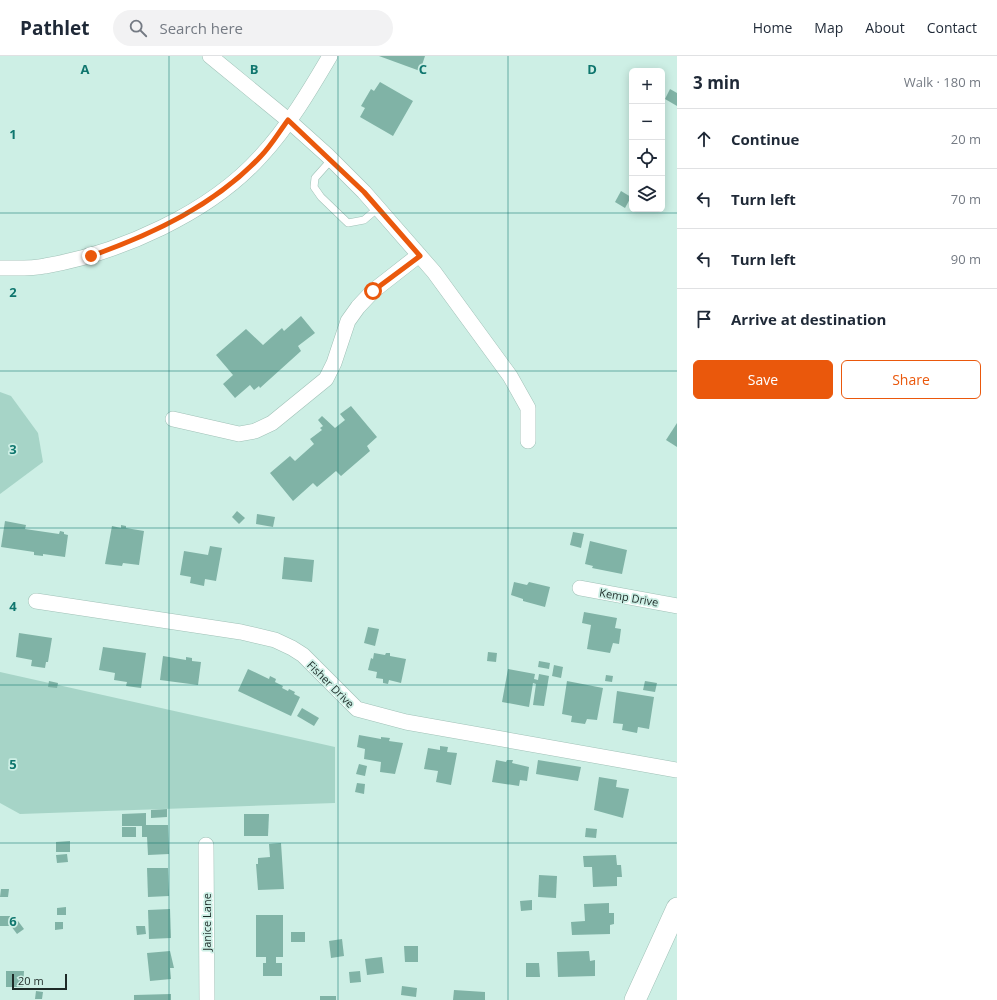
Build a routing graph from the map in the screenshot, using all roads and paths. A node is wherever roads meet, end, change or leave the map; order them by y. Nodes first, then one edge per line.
1 (210, 56) edge
2 (330, 56) edge
3 (288, 120) junction
4 (331, 160) junction
5 (378, 208) junction
6 (420, 256) junction
7 (0, 268) edge
8 (173, 419) dead end
9 (528, 441) dead end
10 (580, 588) dead end
11 (36, 601) dead end
12 (677, 606) edge
13 (677, 770) edge
14 (206, 845) dead end
15 (677, 908) edge
16 (206, 1000) edge
17 (635, 1000) edge

1 - 3 street
2 - 3 street
3 - 4 street
3 - 7 street
4 - 5 street
4 - 5 lane
5 - 6 street
6 - 8 street
6 - 9 street
10 - 12 street, Kemp Drive
11 - 13 street, Fisher Drive
14 - 16 street, Janice Lane
15 - 17 street

